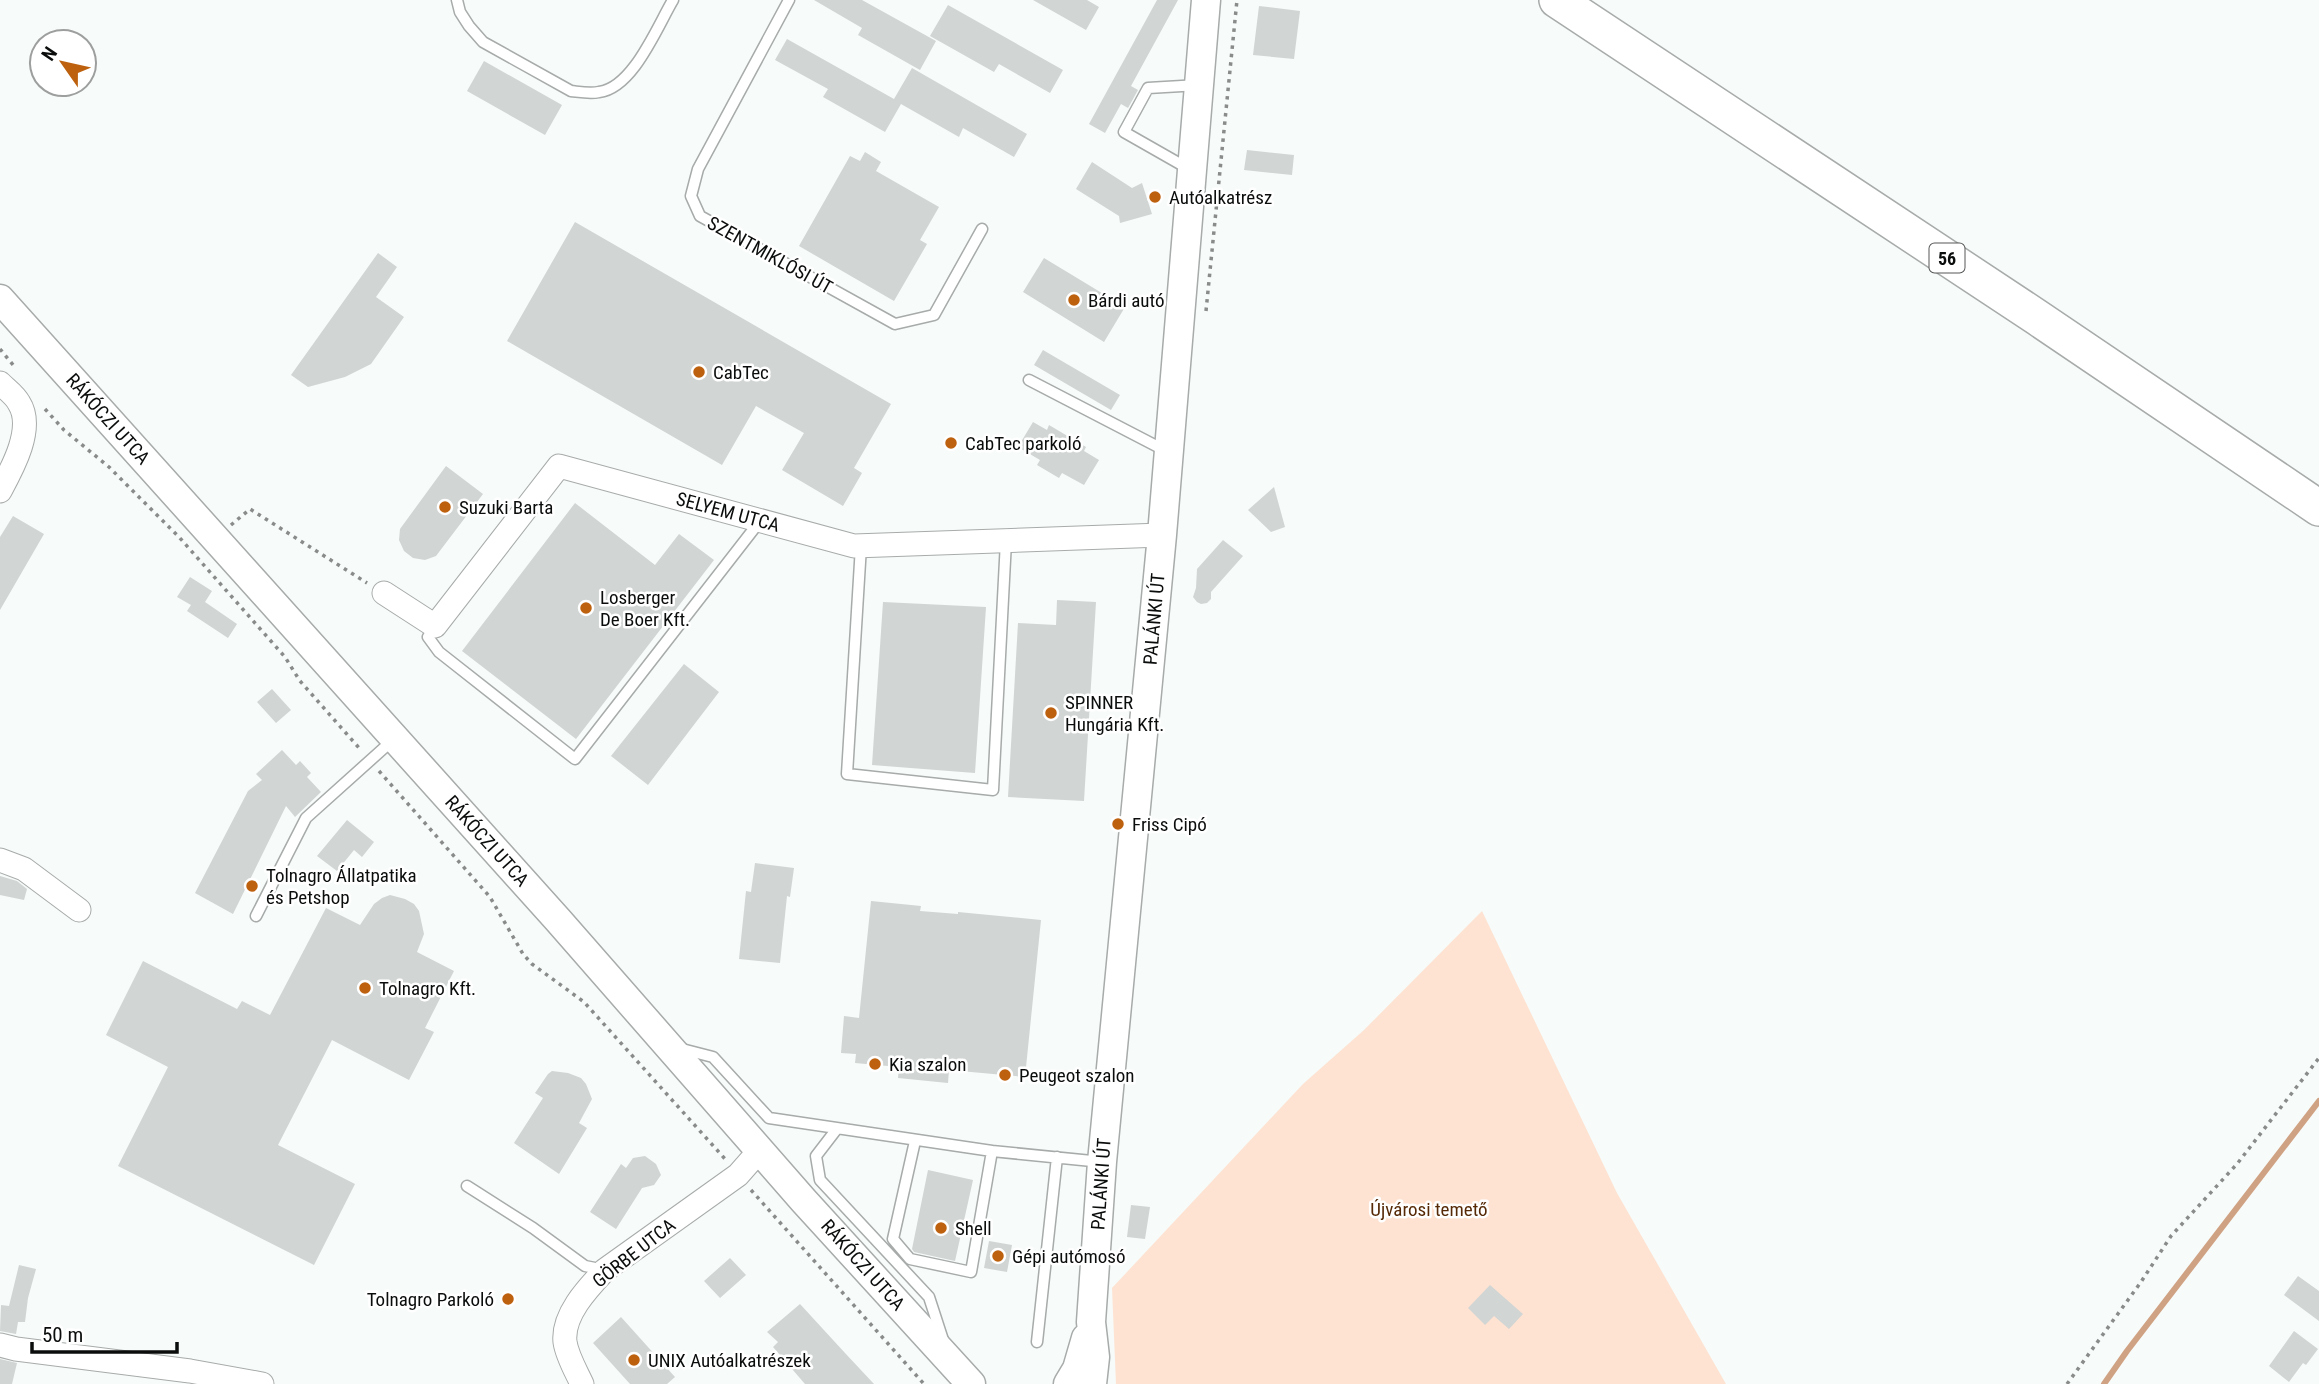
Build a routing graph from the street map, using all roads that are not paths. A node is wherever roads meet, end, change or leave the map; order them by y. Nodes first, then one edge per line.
1 (457, 0) edge
2 (673, 0) edge
3 (789, 0) edge
4 (1206, 0) edge
5 (1565, 5) edge
6 (1199, 85) junction
7 (1192, 170) junction
8 (982, 229) dead end
9 (4, 313) edge
10 (1029, 380) dead end
11 (0, 383) edge
12 (1169, 452) junction
13 (0, 491) edge
14 (2319, 508) edge
15 (760, 520) junction
16 (1162, 536) junction
17 (1006, 541) junction
18 (861, 546) junction
19 (384, 593) road end
20 (435, 626) junction
21 (395, 738) junction
22 (0, 860) edge
23 (79, 911) dead end
24 (256, 916) dead end
25 (667, 1045) junction
26 (836, 1130) junction
27 (915, 1140) junction
28 (760, 1150) junction
29 (992, 1151) junction
30 (1057, 1157) junction
31 (1102, 1162) junction
32 (467, 1186) dead end
33 (605, 1270) junction
34 (1091, 1322) junction
35 (1037, 1342) dead end
36 (0, 1345) edge
37 (950, 1360) junction
38 (262, 1384) edge
39 (582, 1384) edge
40 (971, 1384) edge
41 (1068, 1384) edge
42 (1093, 1384) edge

1 - 2 lane
3 - 8 lane, SZENTMIKLÓSI ÚT
4 - 6 street, PALÁNKI ÚT
5 - 14 main road, 56
6 - 7 street, PALÁNKI ÚT
6 - 7 lane
7 - 12 street, PALÁNKI ÚT
9 - 21 street, RÁKÓCZI UTCA
10 - 12 lane
11 - 13 street
12 - 16 street, PALÁNKI ÚT
15 - 18 street, SELYEM UTCA
15 - 20 street, SELYEM UTCA
15 - 20 lane
16 - 17 street, SELYEM UTCA
16 - 31 street, PALÁNKI ÚT
17 - 18 street, SELYEM UTCA
17 - 18 lane
19 - 20 street
21 - 24 lane
21 - 25 street, RÁKÓCZI UTCA
22 - 23 street
25 - 26 lane
25 - 28 street, RÁKÓCZI UTCA
26 - 27 lane
26 - 37 lane
27 - 29 lane
27 - 29 lane
28 - 33 street, GÖRBE UTCA
28 - 37 street, RÁKÓCZI UTCA
29 - 30 lane
30 - 31 lane
30 - 35 lane
31 - 34 street, PALÁNKI ÚT
32 - 33 lane
33 - 39 street, GÖRBE UTCA
34 - 41 street, PALÁNKI ÚT
34 - 42 street, PALÁNKI ÚT
36 - 38 street
37 - 40 street, RÁKÓCZI UTCA

